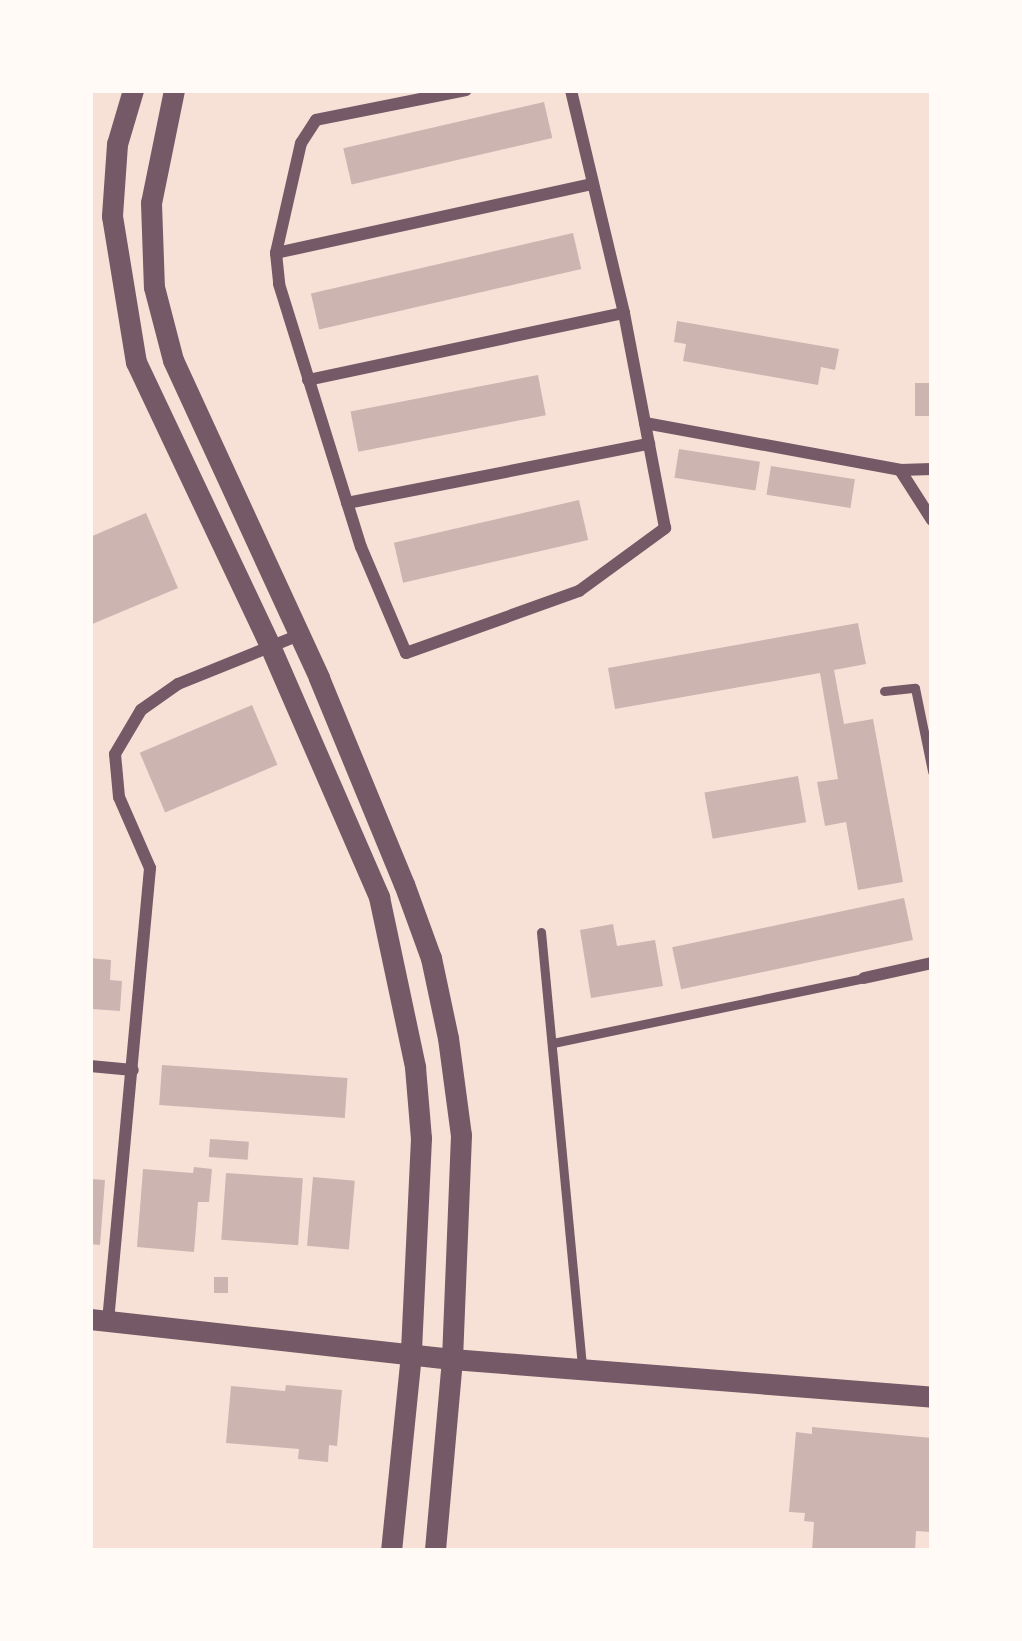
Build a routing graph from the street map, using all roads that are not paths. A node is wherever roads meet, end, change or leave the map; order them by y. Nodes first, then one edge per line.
1 (133, 90) edge
2 (174, 90) edge
3 (466, 90) edge
4 (571, 90) edge
5 (593, 184) junction
6 (276, 253) junction
7 (624, 313) junction
8 (308, 380) junction
9 (645, 423) junction
10 (649, 444) junction
11 (932, 469) edge
12 (900, 470) junction
13 (347, 503) junction
14 (932, 520) edge
15 (297, 636) junction
16 (270, 646) junction
17 (884, 691) dead end
18 (932, 771) edge
19 (541, 932) dead end
20 (932, 963) edge
21 (864, 978) joint
22 (553, 1043) junction
23 (90, 1066) edge
24 (133, 1070) junction
25 (99, 1320) edge
26 (410, 1354) junction
27 (452, 1359) junction
28 (582, 1369) junction
29 (932, 1397) edge
30 (391, 1551) edge
31 (435, 1551) edge

1 - 16 street
2 - 15 street
3 - 6 street
4 - 5 street
5 - 6 street
5 - 7 street
6 - 8 street
7 - 8 street
7 - 9 street
8 - 13 street
9 - 10 street
9 - 12 street
10 - 13 street
10 - 13 street
11 - 12 street
12 - 14 street
15 - 16 street
15 - 27 street
16 - 24 street
16 - 26 street
17 - 18 lane
19 - 22 lane
20 - 21 street
21 - 22 lane
22 - 28 lane
23 - 24 street
24 - 25 street
25 - 26 street
26 - 27 street
26 - 30 street
27 - 28 street
27 - 31 street
28 - 29 street

